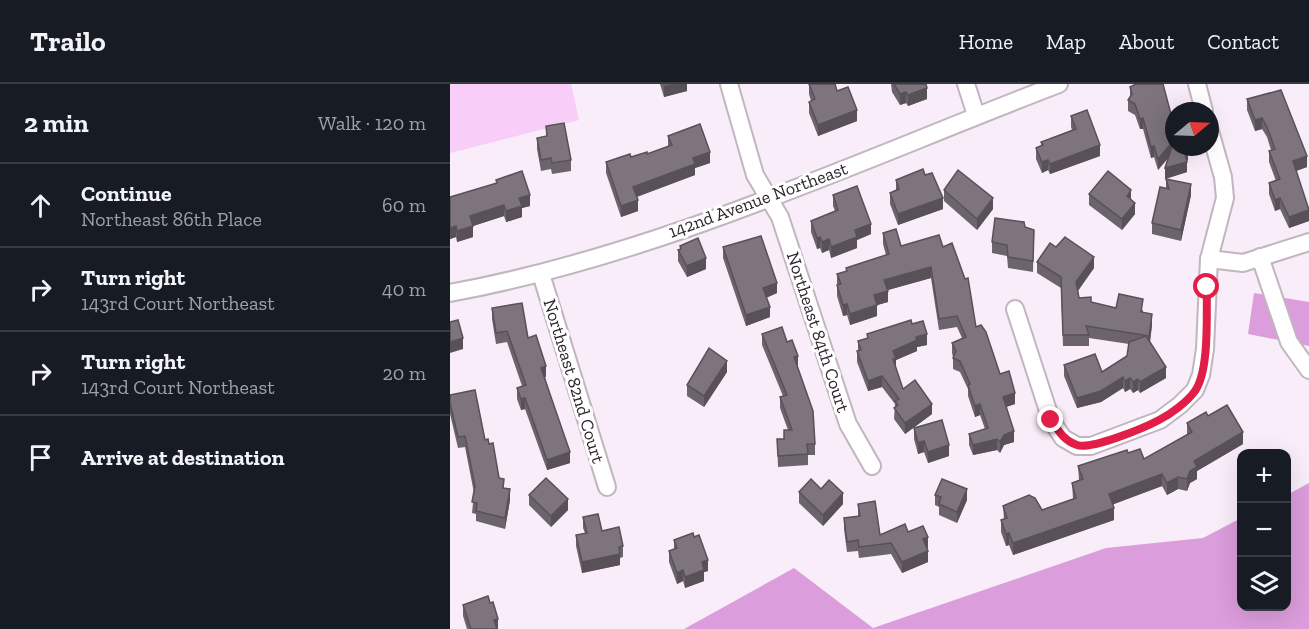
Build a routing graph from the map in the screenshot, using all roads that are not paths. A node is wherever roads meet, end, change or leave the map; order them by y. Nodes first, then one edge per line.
1 (729, 84) edge
2 (966, 84) edge
3 (1059, 84) edge
4 (1197, 84) edge
5 (1202, 102) edge
6 (976, 116) junction
7 (1217, 156) edge
8 (768, 198) junction
9 (1309, 242) edge
10 (1260, 257) junction
11 (1209, 259) junction
12 (541, 274) junction
13 (450, 293) edge
14 (1016, 309) dead end
15 (1309, 370) edge
16 (872, 466) dead end
17 (607, 487) dead end

1 - 8 street, Northeast 84th Court
2 - 6 street
3 - 6 street, 142nd Avenue Northeast
4 - 5 street
6 - 8 street, 142nd Avenue Northeast
7 - 11 street
8 - 12 street, 142nd Avenue Northeast
8 - 16 street, Northeast 84th Court
9 - 10 street
10 - 11 street
10 - 15 street
11 - 14 street
12 - 13 street, 142nd Avenue Northeast
12 - 17 street, Northeast 82nd Court

